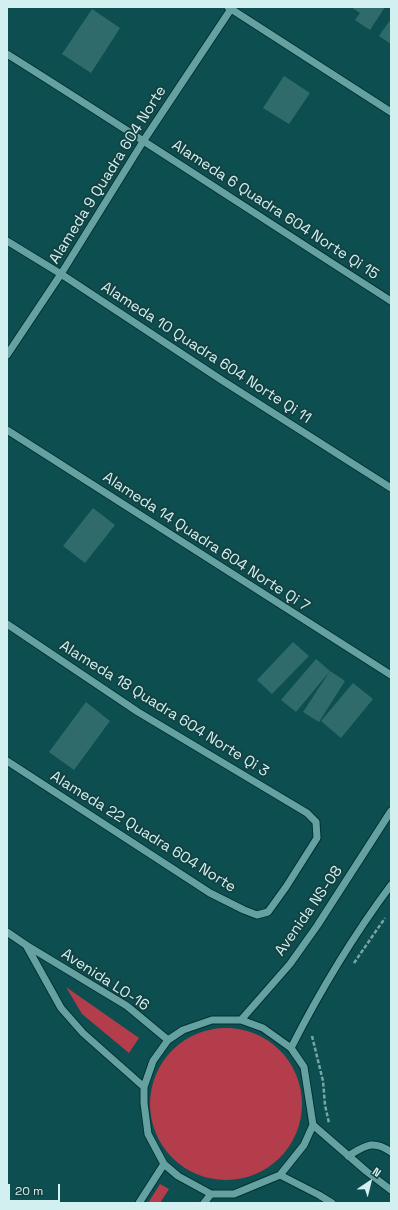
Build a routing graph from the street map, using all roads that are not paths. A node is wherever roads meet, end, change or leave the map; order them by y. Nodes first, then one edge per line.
1 (229, 8) edge
2 (7, 54) edge
3 (391, 112) edge
4 (144, 140) junction
5 (7, 240) edge
6 (60, 274) junction
7 (391, 301) edge
8 (7, 356) edge
9 (7, 430) edge
10 (391, 488) edge
11 (7, 624) edge
12 (391, 676) edge
13 (7, 762) edge
14 (391, 811) edge
15 (391, 885) edge
16 (268, 912) joint
17 (7, 932) edge
18 (26, 945) junction
19 (241, 1020) junction
20 (168, 1040) junction
21 (291, 1048) junction
22 (144, 1087) junction
23 (313, 1125) junction
24 (391, 1152) edge
25 (348, 1156) junction
26 (164, 1164) junction
27 (280, 1176) junction
28 (391, 1190) edge
29 (211, 1194) junction
30 (139, 1203) edge
31 (204, 1203) edge
32 (332, 1203) edge

1 - 3 street
1 - 4 street, Alameda 9 Quadra 604 Norte
2 - 4 street, Alameda 6 Quadra 604 Norte Qi 15
4 - 6 street, Alameda 9 Quadra 604 Norte
4 - 7 street, Alameda 6 Quadra 604 Norte Qi 15
5 - 6 street, Alameda 10 Quadra 604 Norte Qi 11
6 - 8 street, Alameda 9 Quadra 604 Norte
6 - 10 street, Alameda 10 Quadra 604 Norte Qi 11
9 - 12 street, Alameda 14 Quadra 604 Norte Qi 7
11 - 16 street, Alameda 18 Quadra 604 Norte Qi 3
13 - 16 street, Alameda 22 Quadra 604 Norte
14 - 19 street, Avenida NS-08
15 - 21 street
17 - 18 street, Avenida LO-16
18 - 20 street, Avenida LO-16
18 - 22 street, Avenida LO-16
19 - 20 street
19 - 21 street
20 - 22 street
21 - 23 street
22 - 26 street
23 - 25 street
23 - 27 street
24 - 25 street
25 - 28 street
26 - 29 street
26 - 30 street
27 - 29 street
27 - 32 street
29 - 31 street

